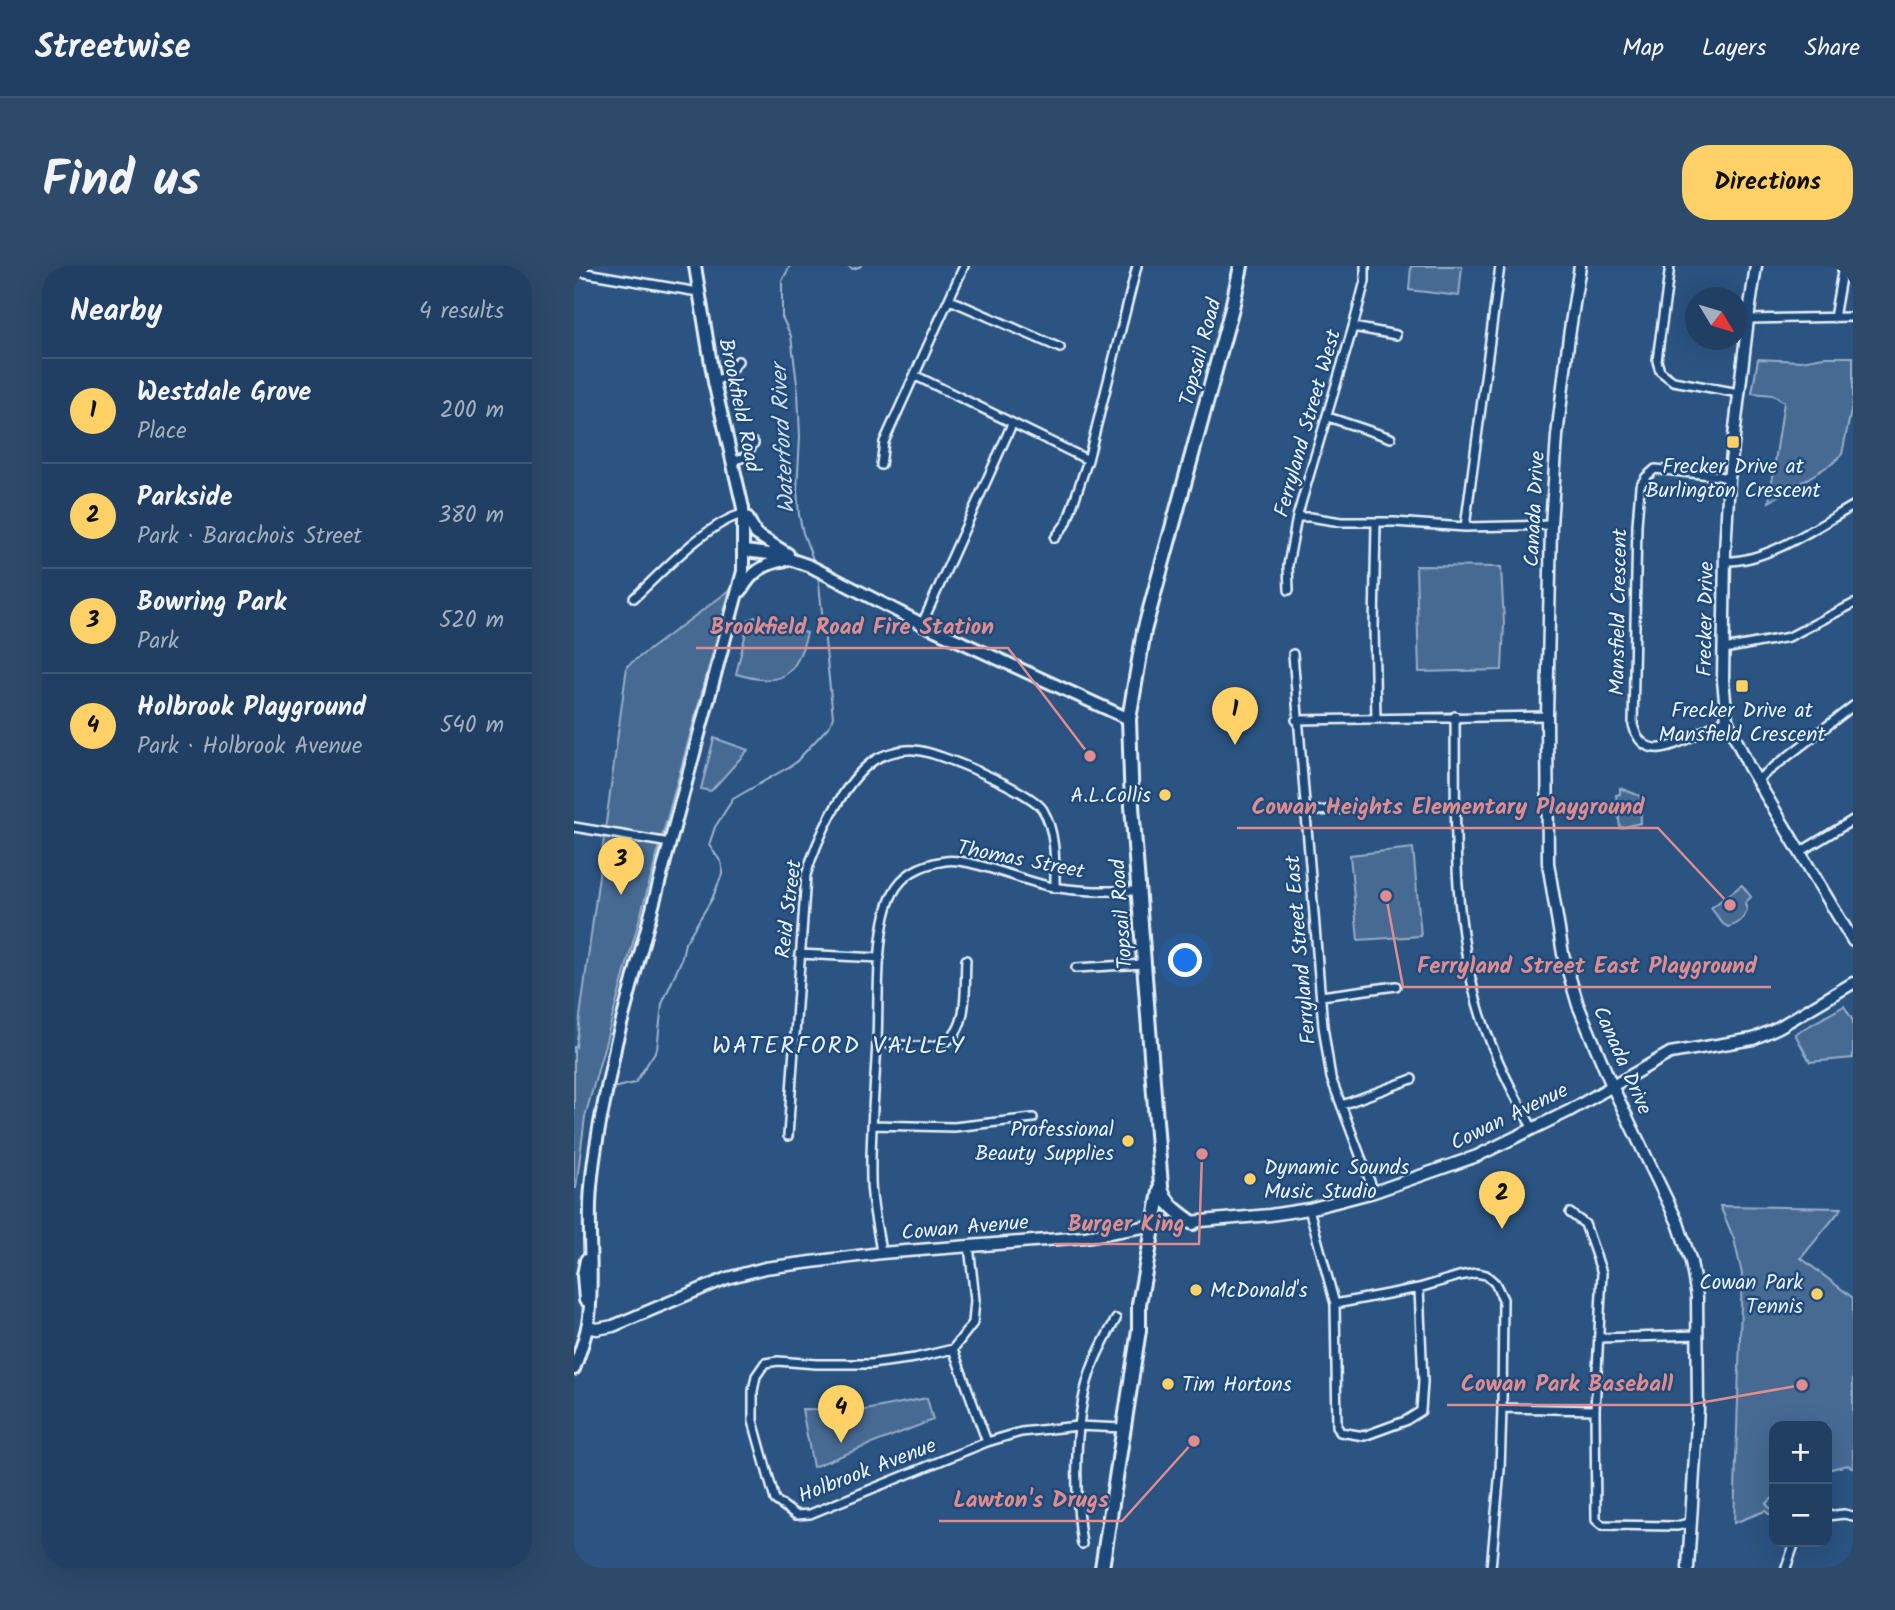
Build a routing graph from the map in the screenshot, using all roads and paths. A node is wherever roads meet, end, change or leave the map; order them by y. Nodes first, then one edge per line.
1 (695, 266) edge
2 (964, 266) edge
3 (1137, 266) edge
4 (1241, 266) edge
5 (1365, 266) edge
6 (1500, 266) edge
7 (1580, 266) edge
8 (1670, 266) edge
9 (1756, 266) edge
10 (1843, 266) edge
11 (574, 271) edge
12 (698, 292) junction
13 (950, 300) junction
14 (1853, 317) edge
15 (1834, 318) junction
16 (1748, 319) joint
17 (1353, 327) junction
18 (1396, 335) dead end
19 (1060, 348) dead end
20 (1744, 350) edge
21 (737, 361) dead end
22 (916, 376) junction
23 (714, 382) junction
24 (1739, 393) junction
25 (1328, 417) junction
26 (1012, 424) junction
27 (1391, 438) dead end
28 (754, 443) dead end
29 (1087, 460) junction
30 (732, 461) junction
31 (881, 465) dead end
32 (1729, 479) junction
33 (1853, 506) edge
34 (743, 511) junction
35 (1297, 517) junction
36 (1376, 523) junction
37 (1551, 525) junction
38 (1465, 527) junction
39 (1055, 538) dead end
40 (744, 551) junction
41 (796, 560) junction
42 (1725, 561) junction
43 (1289, 590) dead end
44 (634, 598) dead end
45 (737, 598) junction
46 (1853, 604) edge
47 (922, 624) junction
48 (1724, 649) junction
49 (1293, 654) dead end
50 (1853, 706) edge
51 (1455, 716) junction
52 (1547, 716) junction
53 (1129, 719) junction
54 (1376, 719) junction
55 (1297, 720) junction
56 (1727, 720) junction
57 (1757, 780) junction
58 (1366, 807) dead end
59 (1305, 812) junction
60 (1853, 820) edge
61 (574, 827) edge
62 (670, 843) junction
63 (1800, 852) junction
64 (1055, 888) junction
65 (1138, 891) junction
66 (1853, 941) edge
67 (799, 954) junction
68 (880, 958) junction
69 (966, 960) dead end
70 (1144, 964) junction
71 (1076, 968) dead end
72 (1853, 983) edge
73 (1396, 986) dead end
74 (1321, 996) junction
75 (877, 1042) junction
76 (1412, 1079) dead end
77 (1612, 1086) junction
78 (1342, 1105) junction
79 (1033, 1118) dead end
80 (872, 1125) junction
81 (1533, 1129) junction
82 (788, 1136) dead end
83 (1161, 1186) junction
84 (1374, 1192) junction
85 (1310, 1209) junction
86 (1570, 1213) dead end
87 (1193, 1223) junction
88 (1155, 1225) junction
89 (969, 1245) junction
90 (881, 1253) junction
91 (1419, 1288) junction
92 (1335, 1304) junction
93 (1116, 1319) dead end
94 (587, 1327) junction
95 (1698, 1335) junction
96 (1599, 1338) junction
97 (953, 1349) junction
98 (574, 1369) edge
99 (1502, 1408) junction
100 (1595, 1410) junction
101 (1078, 1426) junction
102 (1123, 1428) junction
103 (987, 1442) junction
104 (1832, 1515) edge
105 (1853, 1516) edge
106 (1692, 1522) junction
107 (1082, 1544) dead end
108 (1792, 1547) edge
109 (1102, 1568) edge
110 (1491, 1568) edge
111 (1688, 1568) edge
112 (1786, 1568) edge

1 - 12 main road, Brookfield Road
2 - 13 street
3 - 29 street
4 - 53 main road, Topsail Road
5 - 17 street, Ferryland Street West
6 - 38 street
7 - 37 street, Canada Drive
8 - 24 street
9 - 16 street, Frecker Drive
10 - 15 street
11 - 12 street
12 - 23 main road, Brookfield Road
13 - 19 street
13 - 22 street
14 - 15 street
15 - 16 street
17 - 18 street
17 - 25 street, Ferryland Street West
20 - 24 street, Frecker Drive
21 - 23 street
22 - 26 street
22 - 31 street
23 - 30 main road, Brookfield Road
24 - 32 street, Frecker Drive
25 - 27 street
25 - 35 street, Ferryland Street West
26 - 29 street
26 - 47 street
28 - 30 street
29 - 39 street
30 - 34 main road, Brookfield Road
32 - 42 street, Frecker Drive
32 - 56 street, Mansfield Crescent
33 - 42 street
34 - 40 main road, Brookfield Road
34 - 41 main road
34 - 44 street
35 - 36 street
35 - 43 street, Ferryland Street West
36 - 38 street
36 - 54 street
37 - 38 street
37 - 52 street, Canada Drive
40 - 41 main road
40 - 45 main road, Brookfield Road
41 - 45 main road
41 - 47 main road
42 - 48 street, Frecker Drive
45 - 62 main road, Brookfield Road
46 - 48 street
47 - 53 main road
48 - 56 street, Frecker Drive
49 - 55 street, Ferryland Street East
50 - 57 street
51 - 52 street
51 - 54 street
51 - 81 street
52 - 77 street, Canada Drive
53 - 65 main road, Topsail Road
54 - 55 street
55 - 59 street, Ferryland Street East
56 - 57 street, Frecker Drive
57 - 63 street, Frecker Drive
58 - 59 street
59 - 74 street, Ferryland Street East
60 - 63 street
61 - 62 street
62 - 94 main road, Brookfield Road
63 - 66 street, Frecker Drive
64 - 65 street, Thomas Street
64 - 67 street, Reid Street
64 - 68 street, Thomas Street
65 - 70 main road, Topsail Road
67 - 68 street
67 - 82 street, Reid Street
68 - 75 street, Thomas Street
69 - 75 street
70 - 71 street
70 - 83 main road, Topsail Road
72 - 77 street, Cowan Avenue
73 - 74 street
74 - 78 street, Ferryland Street East
75 - 80 street, Thomas Street
76 - 78 street
77 - 81 street, Cowan Avenue
77 - 95 street, Canada Drive
78 - 84 street, Ferryland Street East
79 - 80 street
80 - 90 street, Thomas Street
81 - 84 street, Cowan Avenue
83 - 87 main road
83 - 88 main road, Topsail Road
84 - 85 street, Cowan Avenue
85 - 87 street, Cowan Avenue
85 - 92 street
86 - 96 street
87 - 88 street, Cowan Avenue
88 - 89 street, Cowan Avenue
88 - 102 main road, Topsail Road
89 - 90 street, Cowan Avenue
89 - 97 street
90 - 94 street, Cowan Avenue
91 - 92 street
91 - 92 street
91 - 99 street
93 - 101 street
94 - 98 main road
95 - 96 street
95 - 106 street, Canada Drive
96 - 100 street
97 - 103 street
97 - 103 street, Holbrook Avenue
99 - 100 street
99 - 110 street
100 - 106 street
101 - 102 street, Holbrook Avenue
101 - 103 street, Holbrook Avenue
101 - 107 street
102 - 109 main road, Topsail Road
104 - 105 street
106 - 111 street, Canada Drive
108 - 112 street

